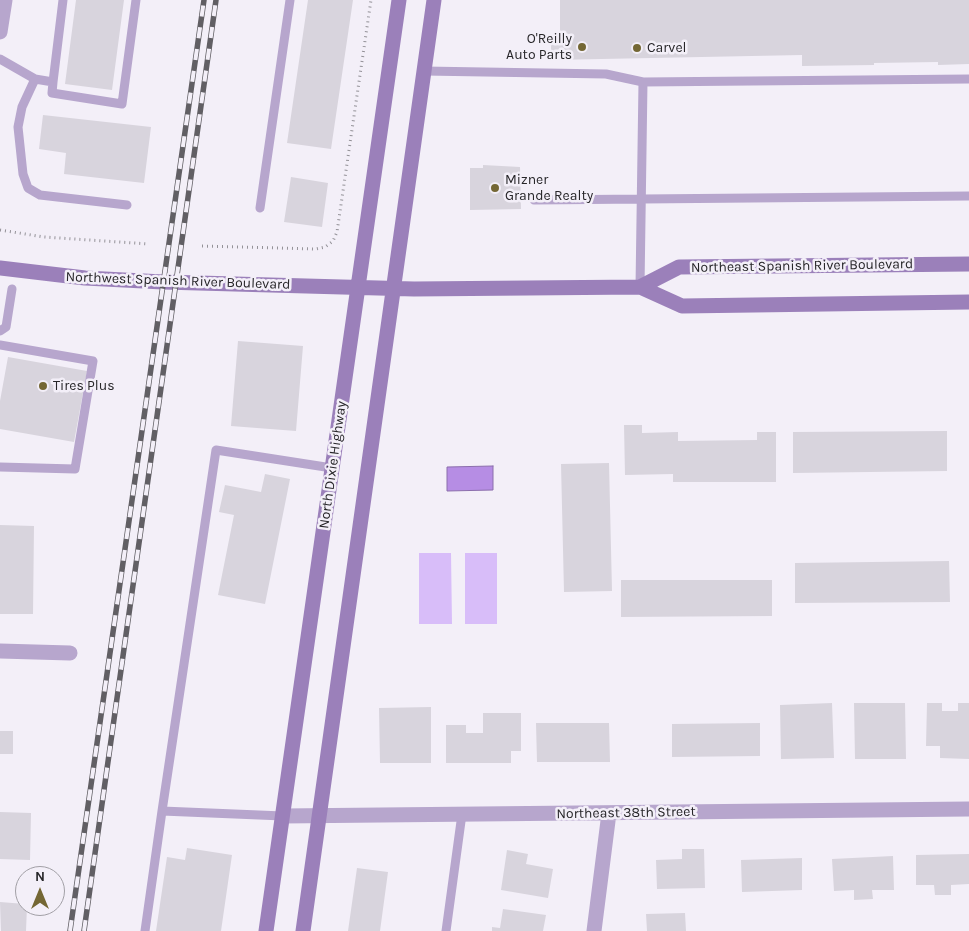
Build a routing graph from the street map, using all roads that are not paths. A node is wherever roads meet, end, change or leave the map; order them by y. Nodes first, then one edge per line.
1 (5, 0) edge
2 (63, 0) edge
3 (136, 0) edge
4 (290, 0) edge
5 (399, 0) edge
6 (434, 0) edge
7 (0, 32) edge
8 (0, 60) edge
9 (424, 71) junction
10 (34, 79) junction
11 (969, 79) edge
12 (53, 82) junction
13 (644, 82) junction
14 (969, 196) edge
15 (641, 199) junction
16 (534, 200) dead end
17 (127, 205) dead end
18 (260, 208) dead end
19 (969, 264) edge
20 (0, 268) edge
21 (357, 287) junction
22 (640, 287) junction
23 (393, 288) junction
24 (12, 289) dead end
25 (969, 302) edge
26 (0, 331) edge
27 (0, 345) edge
28 (0, 467) edge
29 (332, 468) junction
30 (0, 652) edge
31 (70, 653) dead end
32 (969, 809) edge
33 (162, 811) junction
34 (609, 813) junction
35 (462, 814) junction
36 (319, 815) junction
37 (283, 816) junction
38 (145, 931) edge
39 (266, 931) edge
40 (303, 931) edge
41 (446, 931) edge
42 (594, 931) edge

1 - 7 street
2 - 12 lane
3 - 12 lane
4 - 18 lane
5 - 21 main road, North Dixie Highway
6 - 9 main road
8 - 10 lane
9 - 13 lane
9 - 23 main road
10 - 12 lane
10 - 17 lane
11 - 13 lane
13 - 15 lane
14 - 15 lane
15 - 16 lane
15 - 22 lane
19 - 22 main road, Northeast Spanish River Boulevard
20 - 21 main road, Northwest Spanish River Boulevard
21 - 23 main road, Northeast Spanish River Boulevard
21 - 29 main road, North Dixie Highway
22 - 23 main road, Northeast Spanish River Boulevard
22 - 25 main road, Northeast Spanish River Boulevard
23 - 36 main road
24 - 26 lane
27 - 28 lane
29 - 33 lane
29 - 37 main road, North Dixie Highway
30 - 31 street
32 - 34 street, Northeast 38th Street
33 - 37 lane
33 - 38 lane
34 - 35 street, Northeast 38th Street
34 - 42 street
35 - 36 street, Northeast 38th Street
35 - 41 lane
36 - 37 street, Northeast 38th Street
36 - 40 main road
37 - 39 main road, North Dixie Highway

